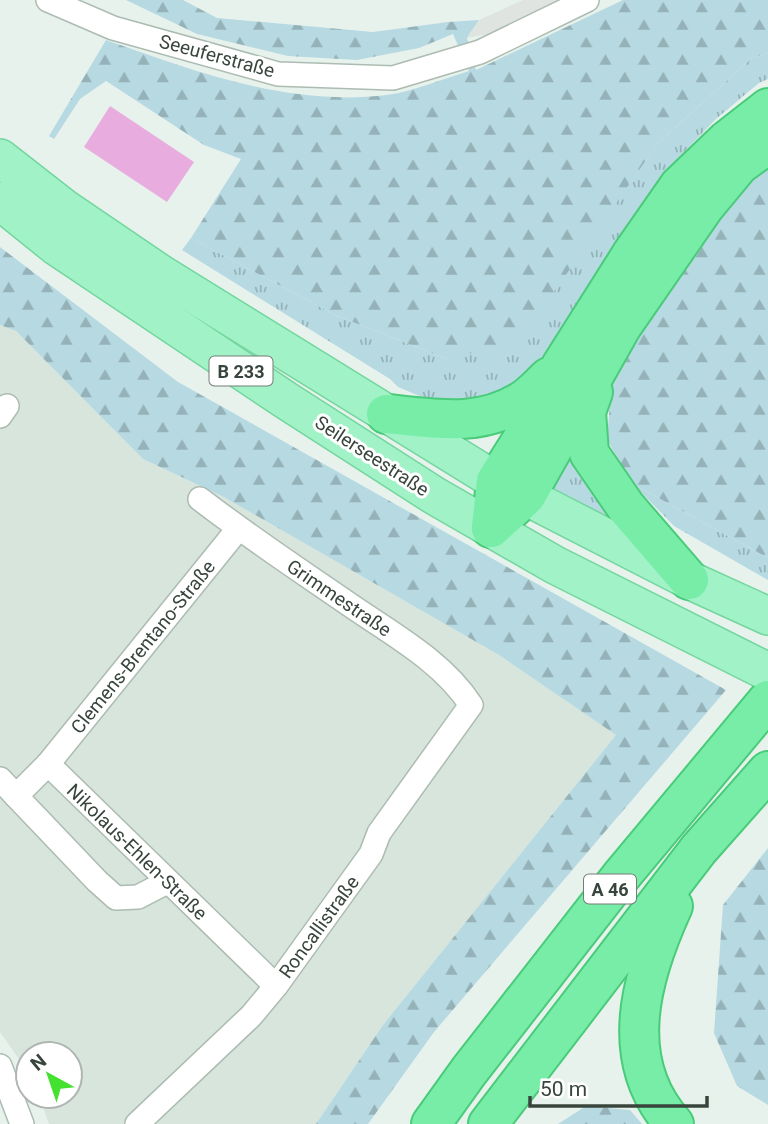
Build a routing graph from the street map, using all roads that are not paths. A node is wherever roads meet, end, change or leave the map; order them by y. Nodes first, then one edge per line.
1 (48, 0) edge
2 (587, 0) edge
3 (768, 108) edge
4 (768, 144) edge
5 (0, 158) edge
6 (0, 201) edge
7 (605, 357) junction
8 (561, 366) junction
9 (386, 414) junction
10 (511, 488) junction
11 (200, 499) dead end
12 (491, 528) junction
13 (238, 529) junction
14 (689, 580) junction
15 (768, 616) edge
16 (768, 672) edge
17 (471, 705) joint
18 (763, 706) edge
19 (48, 765) junction
20 (768, 771) edge
21 (0, 779) edge
22 (16, 796) junction
23 (699, 849) junction
24 (167, 882) junction
25 (276, 986) junction
26 (0, 1066) edge
27 (22, 1124) edge
28 (137, 1124) edge
29 (431, 1124) edge
30 (488, 1124) edge
31 (674, 1124) edge

1 - 2 street, Seeuferstraße
3 - 8 highway
4 - 7 highway
5 - 9 main road, B 233
6 - 12 main road, Seilerseestraße / B 233
7 - 10 highway
7 - 14 highway
8 - 9 highway
8 - 10 highway
9 - 10 main road, B 233
10 - 12 highway
10 - 14 main road, B 233
11 - 13 street, Grimmestraße
12 - 16 main road, Seilerseestraße / B 233
13 - 17 street, Grimmestraße
13 - 19 street, Clemens-Brentano-Straße
14 - 15 main road, B 233
17 - 25 street, Roncallistraße
18 - 29 highway, A 46
19 - 22 street
19 - 24 street, Nikolaus-Ehlen-Straße
20 - 23 highway, A 46
21 - 22 street
22 - 24 street
23 - 30 highway, A 46
23 - 31 highway
24 - 25 street, Nikolaus-Ehlen-Straße
25 - 28 street, Roncallistraße
26 - 27 street

